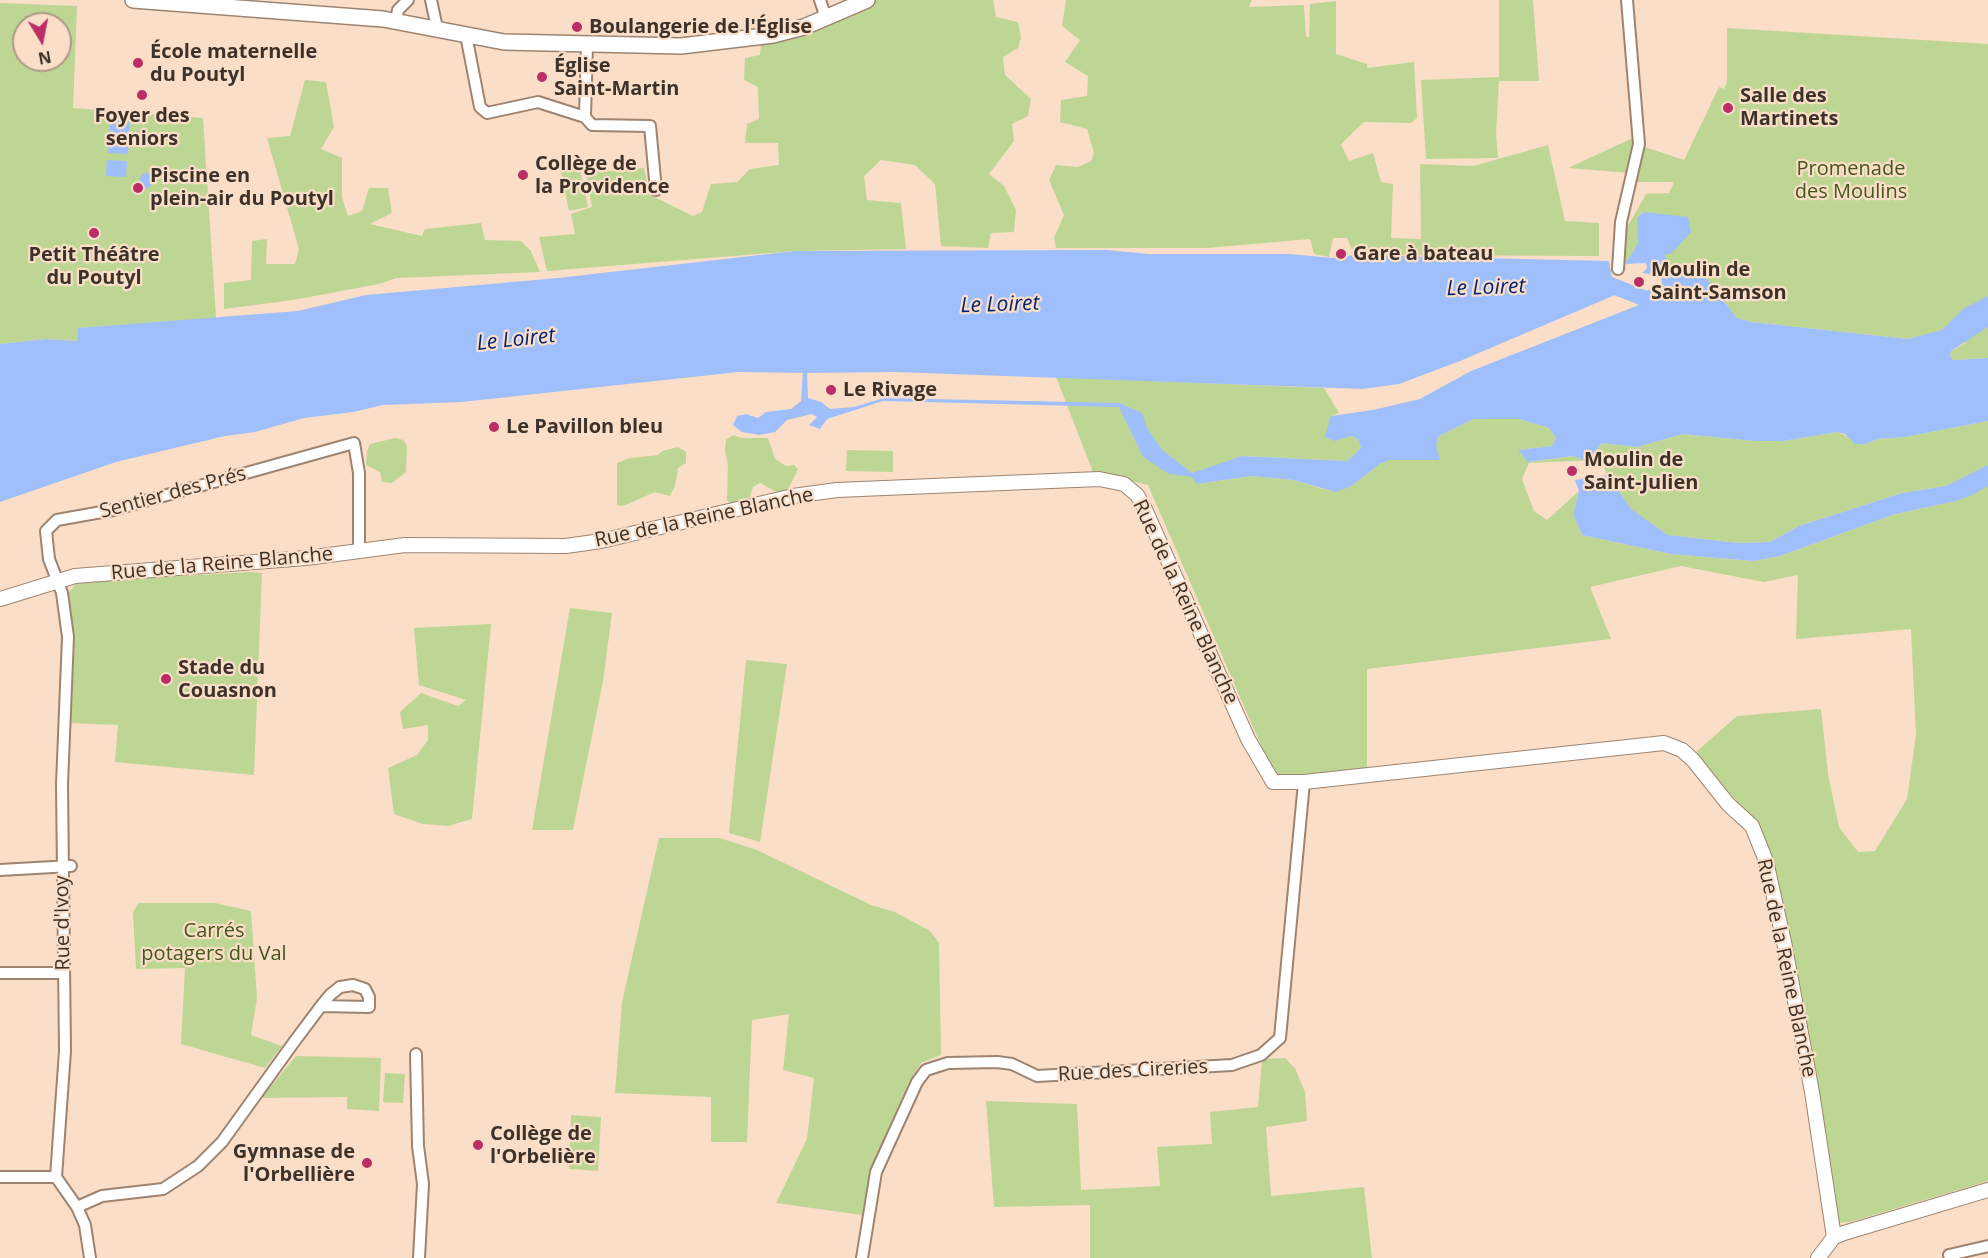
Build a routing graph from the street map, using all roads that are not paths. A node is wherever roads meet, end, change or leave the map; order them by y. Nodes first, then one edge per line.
1 (133, 0) edge
2 (408, 0) edge
3 (432, 0) edge
4 (854, 0) edge
5 (867, 0) edge
6 (1627, 0) edge
7 (823, 10) edge
8 (396, 21) junction
9 (437, 28) junction
10 (466, 35) junction
11 (587, 44) junction
12 (585, 117) junction
13 (656, 190) dead end
14 (1618, 269) dead end
15 (359, 551) junction
16 (57, 581) junction
17 (0, 599) edge
18 (1304, 782) junction
19 (66, 867) junction
20 (0, 870) edge
21 (0, 973) edge
22 (64, 973) junction
23 (321, 1006) dead end
24 (416, 1054) dead end
25 (0, 1177) edge
26 (56, 1177) junction
27 (1988, 1190) edge
28 (77, 1207) junction
29 (1834, 1237) junction
30 (1988, 1246) edge
31 (90, 1258) edge
32 (419, 1258) edge
33 (862, 1258) edge
34 (1818, 1258) edge
35 (1950, 1258) edge

1 - 8 main road
2 - 8 street
3 - 9 street
4 - 7 main road
5 - 7 main road
6 - 14 street
7 - 11 main road
8 - 9 main road
9 - 10 main road
10 - 11 main road
10 - 12 street
11 - 12 street
12 - 13 street
15 - 16 street, Rue de la Reine Blanche
15 - 16 street, Sentier des Prés
15 - 18 street, Rue de la Reine Blanche
16 - 17 street, Rue de la Reine Blanche
16 - 19 street, Rue d'Ivoy
18 - 29 street, Rue de la Reine Blanche
18 - 33 street, Rue des Cireries
19 - 20 street
19 - 22 street, Rue d'Ivoy
21 - 22 street
22 - 26 street, Rue d'Ivoy
23 - 28 street
24 - 32 street
25 - 26 street
26 - 28 street
27 - 29 street
28 - 31 street
29 - 34 street
30 - 35 street

